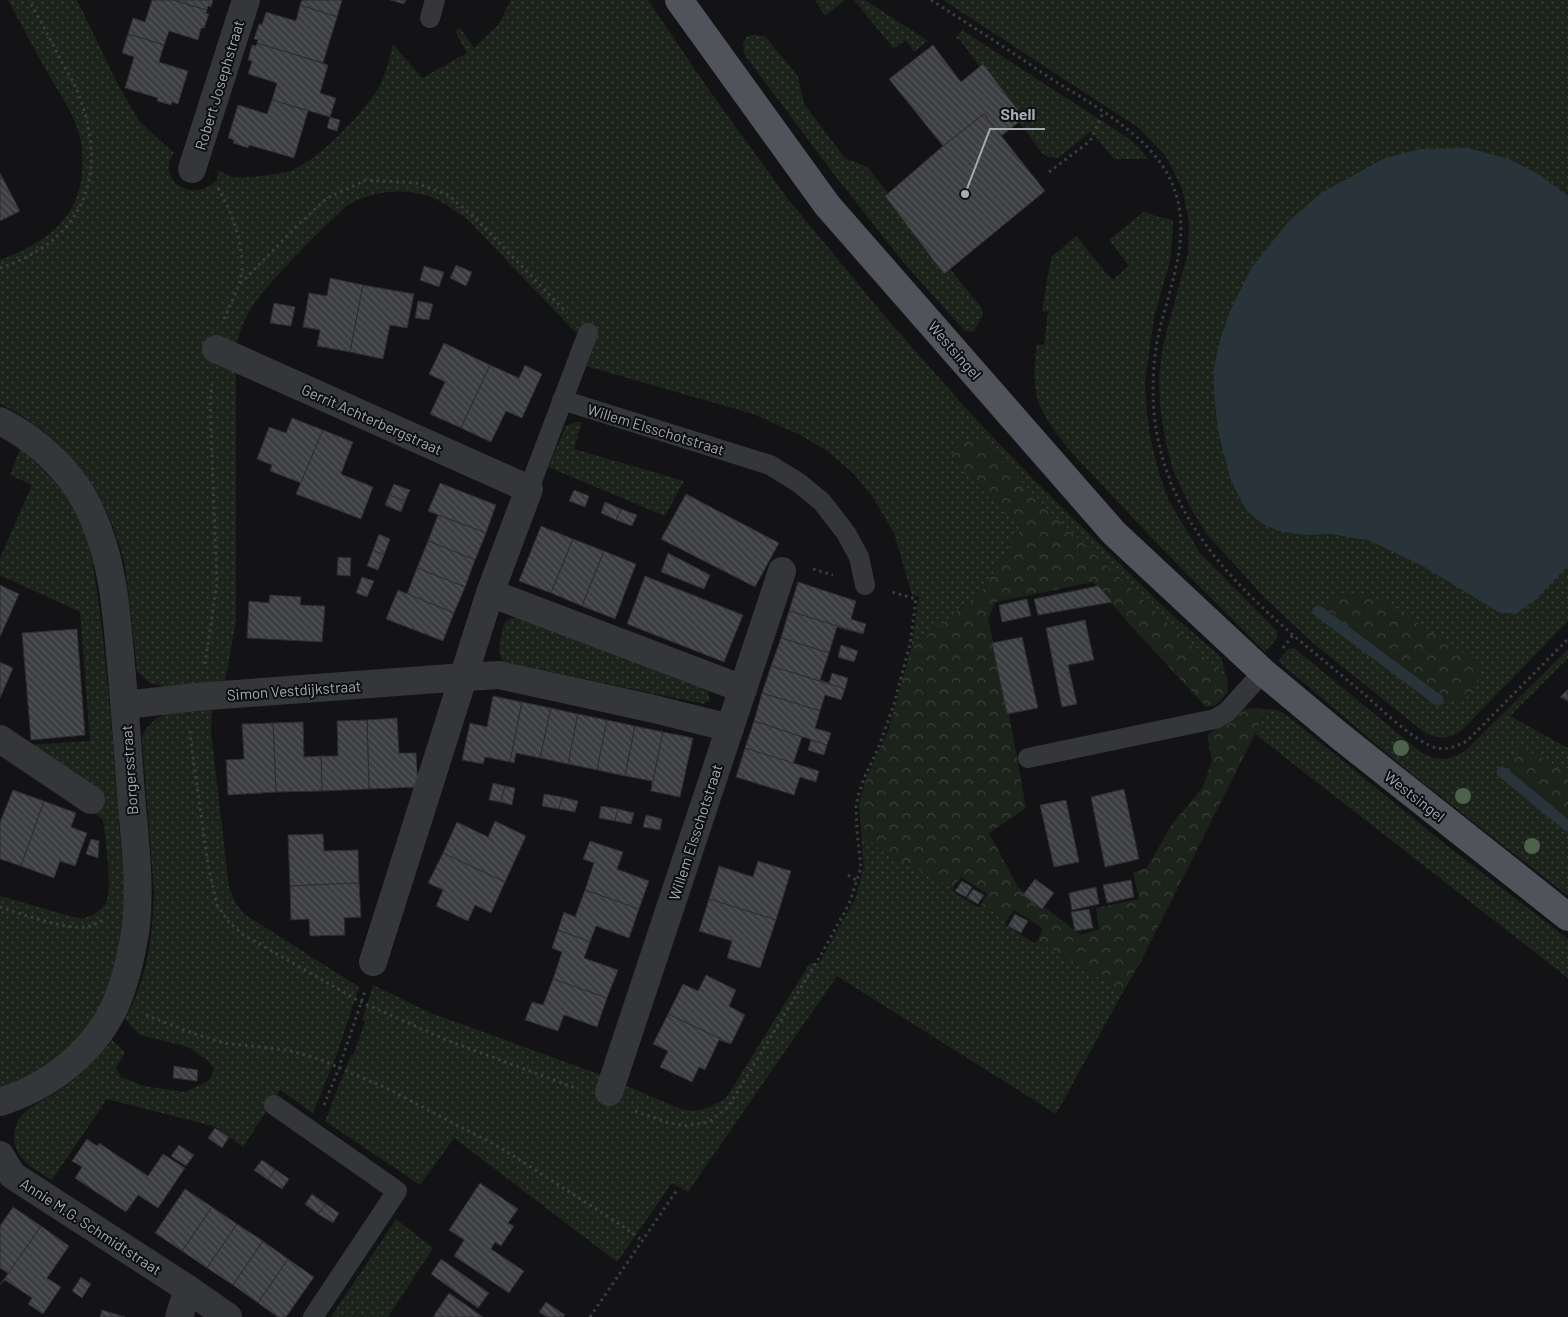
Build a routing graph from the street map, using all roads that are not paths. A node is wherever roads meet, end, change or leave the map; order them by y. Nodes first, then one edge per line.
1 (246, 0) edge
2 (680, 0) edge
3 (192, 169) road end
4 (588, 333) dead end
5 (216, 349) dead end
6 (562, 400) junction
7 (0, 421) edge
8 (529, 489) junction
9 (782, 571) road end
10 (865, 584) road end
11 (490, 593) junction
12 (1263, 672) junction
13 (464, 676) junction
14 (743, 689) junction
15 (125, 705) junction
16 (730, 728) junction
17 (0, 739) edge
18 (1028, 758) dead end
19 (91, 800) dead end
20 (1568, 917) edge
21 (373, 962) dead end
22 (609, 1092) dead end
23 (0, 1102) edge
24 (274, 1105) dead end
25 (0, 1155) edge
26 (188, 1289) junction
27 (179, 1317) edge
28 (228, 1317) edge
29 (313, 1317) edge

1 - 3 street, Robert Josephstraat
2 - 12 main road, Westsingel
4 - 6 lane
5 - 8 street, Gerrit Achterbergstraat
6 - 8 lane
6 - 10 lane, Willem Elsschotstraat
7 - 15 street, Borgersstraat
8 - 11 street
9 - 14 street, Willem Elsschotstraat
11 - 13 street
11 - 14 street
12 - 18 lane
12 - 20 main road, Westsingel
13 - 15 street, Simon Vestdijkstraat
13 - 16 street, Simon Vestdijkstraat
13 - 21 street
14 - 16 street, Willem Elsschotstraat
15 - 23 street, Borgersstraat
16 - 22 street, Willem Elsschotstraat
17 - 19 street
24 - 29 lane
25 - 26 street, Annie M.G. Schmidtstraat
26 - 27 street
26 - 28 street, Annie M.G. Schmidtstraat

